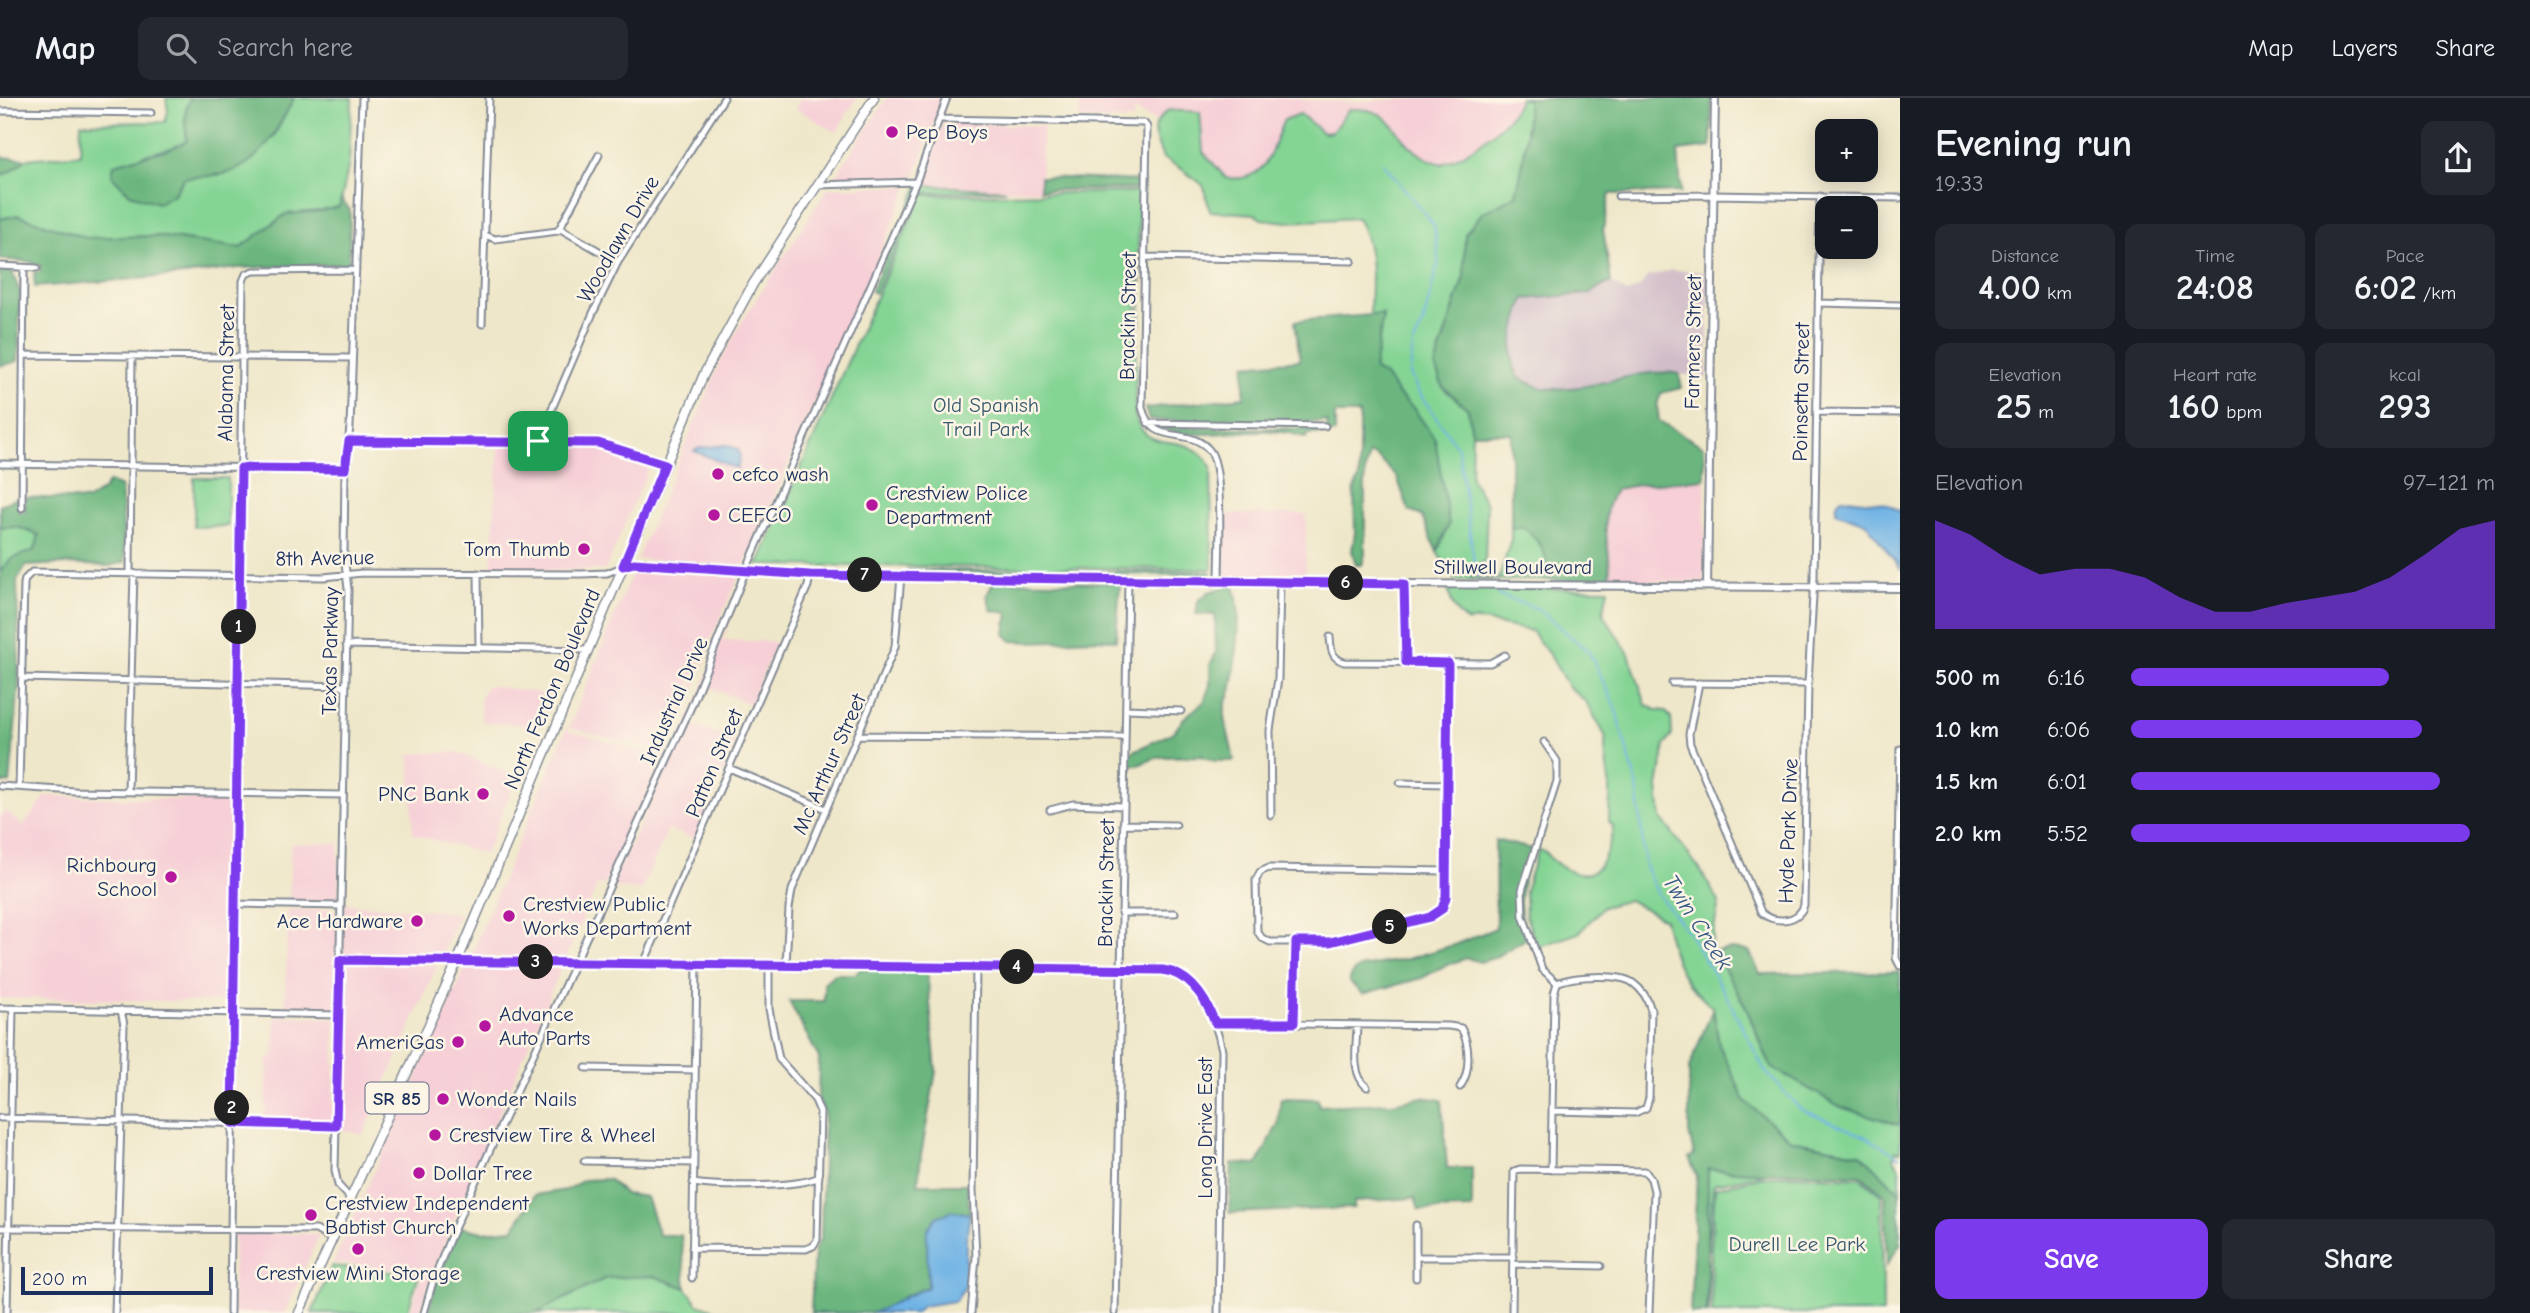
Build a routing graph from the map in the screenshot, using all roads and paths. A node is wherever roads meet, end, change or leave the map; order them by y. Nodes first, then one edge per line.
1 (362, 98) edge
2 (489, 98) edge
3 (724, 98) edge
4 (874, 98) edge
5 (947, 98) edge
6 (1716, 98) edge
7 (0, 111) edge
8 (151, 113) dead end
9 (941, 119) junction
10 (599, 155) dead end
11 (916, 182) junction
12 (817, 185) junction
13 (1713, 195) junction
14 (1618, 196) dead end
15 (1820, 196) edge
16 (1878, 197) edge
17 (1900, 198) edge
18 (559, 228) junction
19 (485, 232) junction
20 (1145, 257) junction
21 (1819, 259) edge
22 (1352, 261) dead end
23 (618, 262) junction
24 (0, 266) edge
25 (24, 268) junction
26 (37, 268) dead end
27 (356, 270) junction
28 (1818, 303) junction
29 (1900, 305) edge
30 (482, 324) dead end
31 (23, 355) junction
32 (132, 356) junction
33 (242, 357) junction
34 (352, 359) junction
35 (1817, 412) junction
36 (1900, 413) edge
37 (1148, 424) junction
38 (1325, 426) dead end
39 (349, 441) junction
40 (538, 441) junction
41 (0, 464) edge
42 (22, 464) junction
43 (665, 464) junction
44 (131, 466) junction
45 (241, 468) junction
46 (345, 469) junction
47 (22, 509) dead end
48 (623, 566) junction
49 (746, 570) junction
50 (132, 573) junction
51 (478, 573) junction
52 (239, 574) junction
53 (347, 574) junction
54 (810, 575) junction
55 (901, 576) junction
56 (1128, 579) junction
57 (1219, 580) junction
58 (1280, 581) junction
59 (1404, 584) junction
60 (1707, 586) junction
61 (1814, 587) junction
62 (1900, 588) edge
63 (1330, 637) dead end
64 (346, 646) junction
65 (480, 647) junction
66 (587, 650) junction
67 (1505, 655) dead end
68 (1406, 662) junction
69 (1448, 663) junction
70 (22, 678) junction
71 (131, 680) junction
72 (238, 683) junction
73 (1672, 683) dead end
74 (1699, 683) junction
75 (1808, 684) junction
76 (345, 686) junction
77 (1126, 709) junction
78 (1181, 710) dead end
79 (858, 735) junction
80 (1125, 737) junction
81 (1544, 742) dead end
82 (1900, 749) edge
83 (729, 768) junction
84 (1900, 781) edge
85 (1400, 783) dead end
86 (1447, 784) junction
87 (0, 786) edge
88 (19, 787) junction
89 (128, 792) junction
90 (236, 794) junction
91 (343, 795) junction
92 (1123, 806) junction
93 (826, 809) junction
94 (1050, 810) dead end
95 (1271, 815) dead end
96 (1123, 824) junction
97 (1176, 825) dead end
98 (1446, 871) junction
99 (1899, 878) edge
100 (235, 904) junction
101 (341, 906) junction
102 (1121, 913) junction
103 (1175, 913) dead end
104 (1296, 942) junction
105 (340, 960) junction
106 (458, 960) junction
107 (574, 962) junction
108 (644, 963) junction
109 (697, 963) junction
110 (769, 964) junction
111 (786, 965) junction
112 (976, 967) junction
113 (1900, 967) edge
114 (1121, 969) junction
115 (1557, 983) junction
116 (0, 1008) edge
117 (13, 1009) junction
118 (121, 1010) junction
119 (234, 1011) junction
120 (338, 1015) junction
121 (1215, 1023) junction
122 (1294, 1023) junction
123 (1356, 1024) junction
124 (586, 1068) dead end
125 (695, 1069) junction
126 (1367, 1087) dead end
127 (1460, 1087) dead end
128 (1552, 1111) junction
129 (0, 1118) edge
130 (12, 1118) junction
131 (121, 1120) junction
132 (232, 1123) junction
133 (336, 1126) junction
134 (584, 1161) dead end
135 (694, 1163) junction
136 (1551, 1170) junction
137 (819, 1177) junction
138 (693, 1183) junction
139 (351, 1199) junction
140 (1416, 1225) dead end
141 (0, 1228) edge
142 (9, 1228) junction
143 (231, 1229) junction
144 (118, 1230) junction
145 (333, 1240) junction
146 (692, 1248) junction
147 (1416, 1257) junction
148 (1514, 1260) junction
149 (1601, 1266) dead end
150 (692, 1278) dead end
151 (1416, 1278) dead end
152 (7, 1313) edge
153 (115, 1313) edge
154 (230, 1313) edge
155 (299, 1313) edge
156 (424, 1313) edge
157 (971, 1313) edge
158 (1115, 1313) edge
159 (1218, 1313) edge
160 (1513, 1313) edge
161 (1649, 1313) edge

1 - 27 street, Texas Parkway
2 - 19 street
3 - 23 street, Woodlawn Drive
4 - 12 main road, North Ferdon Boulevard / SR 85
5 - 9 street, Industrial Drive
6 - 13 street, Farmers Street
7 - 8 street
9 - 11 street, Industrial Drive
9 - 20 street, Brackin Street
10 - 18 street
11 - 12 street
11 - 49 street, Industrial Drive
12 - 43 main road, North Ferdon Boulevard / SR 85
13 - 14 street
13 - 15 street
13 - 60 street, Farmers Street
16 - 17 street
18 - 19 street
18 - 23 street
19 - 30 street
20 - 22 street
20 - 37 street, Brackin Street
21 - 28 street, Poinsetta Street
23 - 40 street, Woodlawn Drive
24 - 25 street
25 - 26 street
25 - 31 street
27 - 33 street, Alabama Street
27 - 34 street, Texas Parkway
28 - 29 street
28 - 35 street, Poinsetta Street
31 - 32 street
31 - 42 street
32 - 33 street
32 - 44 street
33 - 34 street
33 - 45 street, Alabama Street
34 - 39 street, Texas Parkway
35 - 36 street
35 - 61 street, Poinsetta Street
37 - 38 street
37 - 57 street
39 - 40 street
39 - 46 street, Texas Parkway
40 - 43 street
41 - 42 street
42 - 44 street
42 - 47 street
43 - 48 main road, North Ferdon Boulevard / SR 85
44 - 45 street
44 - 50 street
45 - 46 street
45 - 52 street, Alabama Street
46 - 53 street, Texas Parkway
48 - 49 street, Stillwell Boulevard
48 - 51 street, 8th Avenue
48 - 66 main road, North Ferdon Boulevard / SR 85
49 - 54 street, Stillwell Boulevard
49 - 107 street, Industrial Drive
50 - 52 street, 8th Avenue
50 - 70 street, 8th Avenue
50 - 71 street
51 - 53 street, 8th Avenue
51 - 65 street
52 - 53 street, 8th Avenue
52 - 72 street, Alabama Street
53 - 64 street, Texas Parkway
54 - 55 street, Stillwell Boulevard
54 - 83 street, Patton Street
55 - 56 street, Stillwell Boulevard
55 - 79 street, Mc Arthur Street
56 - 57 street, Stillwell Boulevard
56 - 77 street, Brackin Street
57 - 58 street, Stillwell Boulevard
58 - 59 street, Stillwell Boulevard
58 - 95 street
59 - 60 street, Stillwell Boulevard
59 - 68 street
60 - 61 street, Stillwell Boulevard
61 - 62 street, Stillwell Boulevard
61 - 75 street, Hyde Park Drive
63 - 68 street
64 - 65 street
64 - 76 street, Texas Parkway
65 - 66 street
66 - 106 main road, North Ferdon Boulevard / SR 85
67 - 69 street
68 - 69 street
69 - 86 street
70 - 71 street
70 - 88 street
71 - 72 street
71 - 89 street
72 - 76 street
72 - 90 street, Alabama Street
73 - 74 street
74 - 75 street
74 - 75 street, Hyde Park Drive
76 - 91 street, Texas Parkway
77 - 78 street
77 - 80 street, Brackin Street
79 - 80 street
79 - 93 street, Mc Arthur Street
80 - 92 street, Brackin Street
81 - 115 street
82 - 84 street
83 - 93 street
83 - 108 street, Patton Street
84 - 99 street
85 - 86 street
86 - 98 street
87 - 88 street
88 - 89 street
89 - 90 street
90 - 91 street
90 - 100 street, Alabama Street
91 - 101 street, Texas Parkway
92 - 94 street
92 - 96 street, Brackin Street
93 - 111 street, Mc Arthur Street
96 - 97 street
96 - 102 street, Brackin Street
98 - 104 street
98 - 104 street
99 - 113 street
100 - 101 street
100 - 119 street, Alabama Street
101 - 105 street, Texas Parkway
102 - 103 street
102 - 114 street, Brackin Street
104 - 122 street
105 - 106 street, Long Drive East
105 - 120 street, Texas Parkway
106 - 107 street, Long Drive East
106 - 139 main road, North Ferdon Boulevard / SR 85
107 - 108 street, Long Drive East
107 - 156 street, Industrial Drive
108 - 109 street, Long Drive East
109 - 110 street, Long Drive East
109 - 125 street
110 - 111 street, Long Drive East
110 - 137 street
111 - 112 street, Long Drive East
112 - 114 street, Long Drive East
112 - 157 street
114 - 121 street, Long Drive East
114 - 158 street, Brackin Street
115 - 128 street
115 - 128 street
116 - 117 street
117 - 118 street
117 - 130 street
118 - 119 street
118 - 131 street
119 - 120 street
119 - 132 street, Alabama Street
120 - 133 street, Texas Parkway
121 - 122 street
121 - 159 street, Long Drive East
122 - 123 street
123 - 126 street
123 - 127 street
124 - 125 street
125 - 135 street
128 - 136 street
129 - 130 street
130 - 131 street
130 - 142 street
131 - 132 street
131 - 144 street
132 - 133 street
132 - 143 street, Alabama Street
133 - 139 street, Texas Parkway
134 - 135 street
135 - 138 street
136 - 148 street
136 - 161 street
137 - 138 street
137 - 146 street
138 - 146 street
139 - 145 main road, North Ferdon Boulevard / SR 85
140 - 147 street
141 - 142 street
142 - 144 street
142 - 152 street
143 - 144 street
143 - 145 street
143 - 154 street, Alabama Street
144 - 153 street
145 - 155 main road, North Ferdon Boulevard / SR 85
146 - 150 street
147 - 148 street
147 - 151 street
148 - 149 street
148 - 160 street

